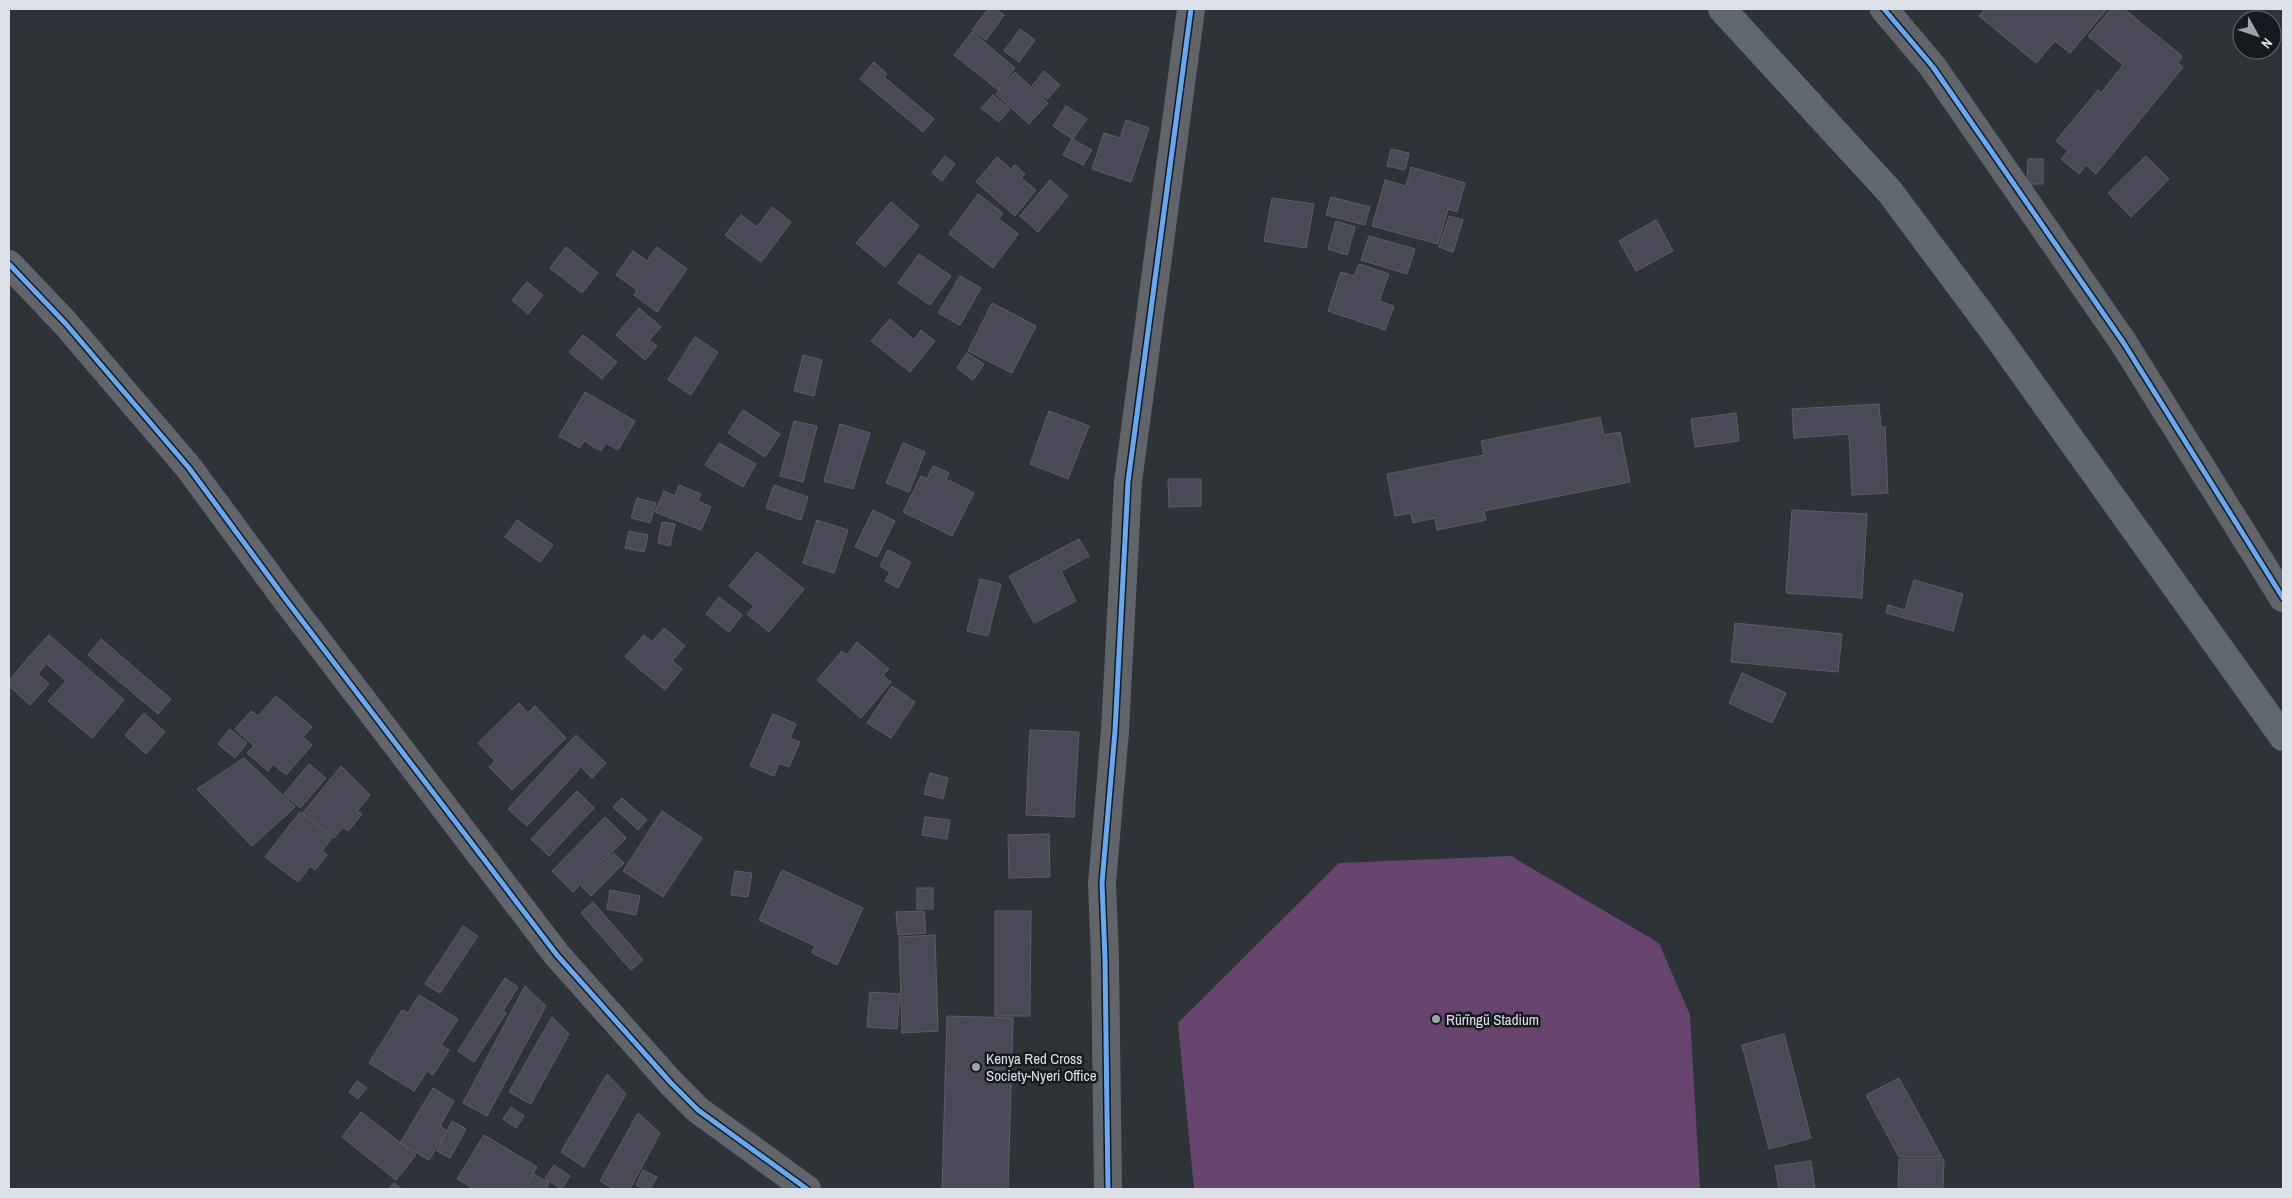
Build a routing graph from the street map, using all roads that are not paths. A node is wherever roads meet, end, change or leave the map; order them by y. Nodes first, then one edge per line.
1 (1191, 9) edge
2 (1722, 9) edge
3 (1884, 9) edge
4 (9, 264) edge
5 (2283, 598) edge
6 (2283, 737) edge
7 (807, 1189) edge
8 (1108, 1189) edge

1 - 8 street
2 - 6 main road
3 - 5 street
4 - 7 street

